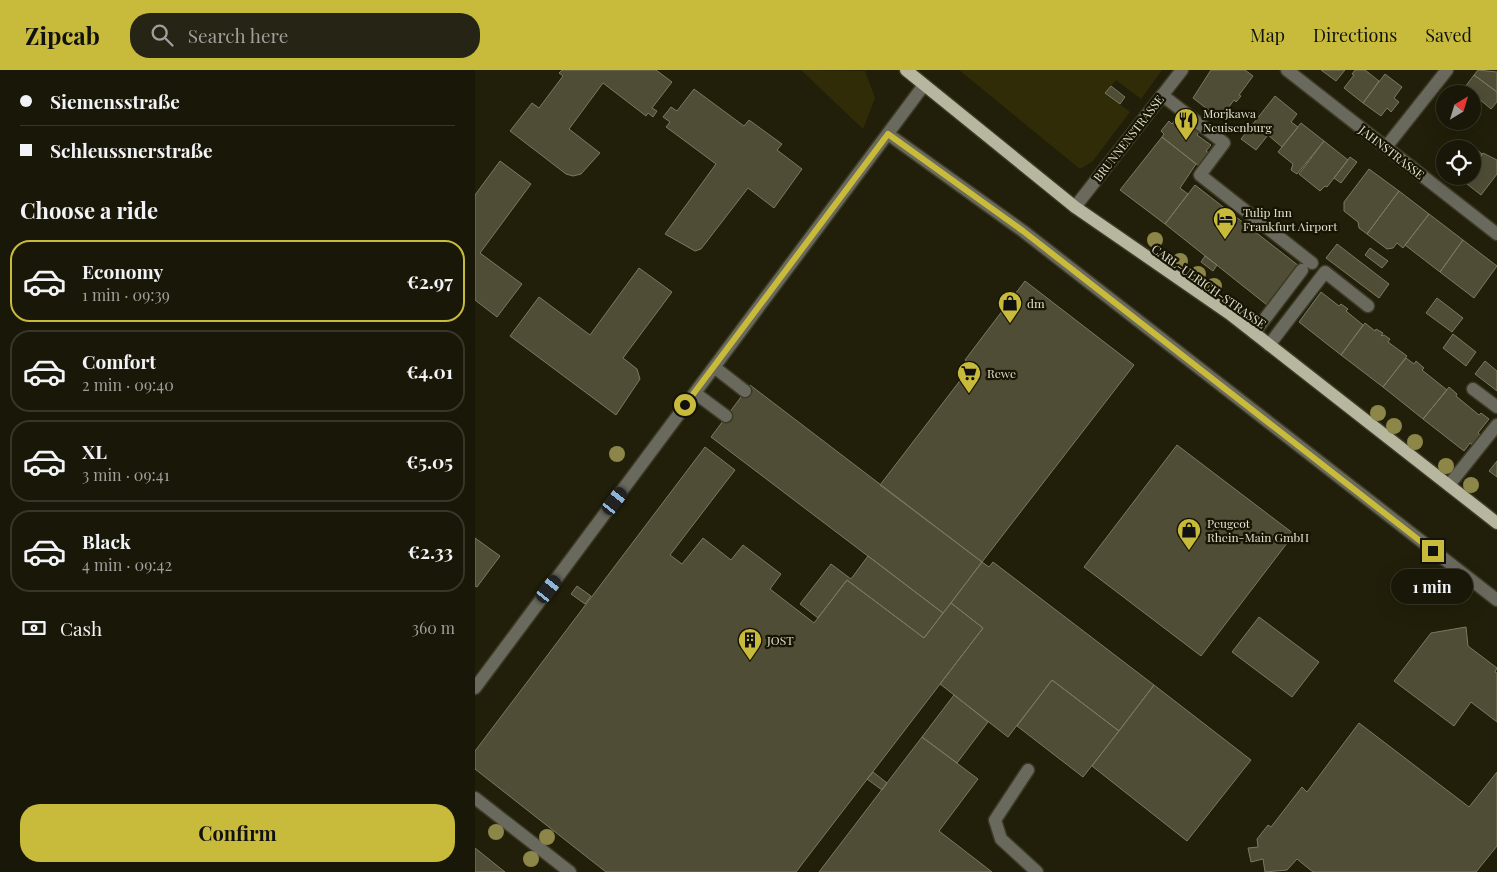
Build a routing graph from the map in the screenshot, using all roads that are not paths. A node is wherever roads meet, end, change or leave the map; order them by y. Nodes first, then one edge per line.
1 (907, 70) edge
2 (1182, 70) edge
3 (1287, 70) edge
4 (1447, 70) edge
5 (925, 85) junction
6 (1162, 95) junction
7 (888, 134) junction
8 (1386, 147) junction
9 (1075, 207) junction
10 (1497, 234) edge
11 (1368, 306) dead end
12 (1254, 333) junction
13 (1269, 345) junction
14 (714, 367) junction
15 (1473, 389) dead end
16 (745, 391) dead end
17 (695, 393) junction
18 (1497, 407) edge
19 (726, 416) dead end
20 (1497, 425) edge
21 (1449, 485) junction
22 (1497, 522) edge
23 (1497, 600) edge
24 (475, 688) edge
25 (1028, 770) dead end
26 (475, 798) edge
27 (567, 871) edge
28 (1037, 872) edge

1 - 5 main road, CARL-ULRICH-STRASSE
2 - 6 street, BRUNNENSTRASSE
3 - 8 street, JAHNSTRASSE
4 - 8 street
5 - 7 street
5 - 9 main road, CARL-ULRICH-STRASSE
6 - 9 street, BRUNNENSTRASSE
6 - 12 street
7 - 14 street
7 - 23 street
8 - 10 street, JAHNSTRASSE
9 - 12 main road, CARL-ULRICH-STRASSE
11 - 13 street
12 - 13 main road, CARL-ULRICH-STRASSE
13 - 21 main road, CARL-ULRICH-STRASSE
14 - 16 street
14 - 17 street
15 - 18 street
17 - 19 street
17 - 24 street
20 - 21 street
21 - 22 main road, CARL-ULRICH-STRASSE
25 - 28 street
26 - 27 street

